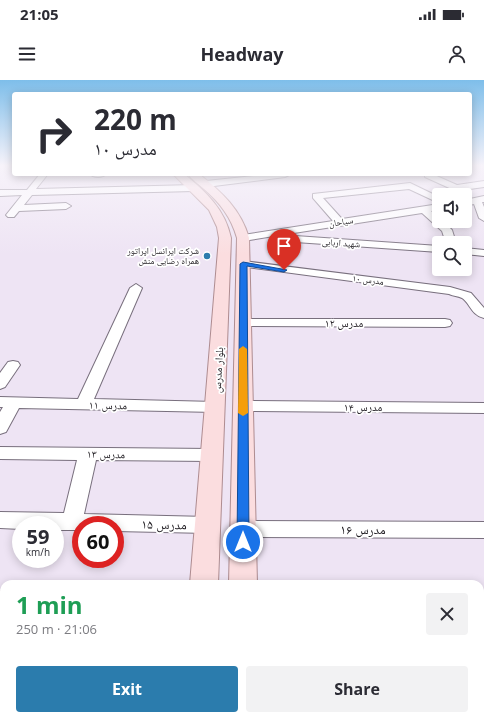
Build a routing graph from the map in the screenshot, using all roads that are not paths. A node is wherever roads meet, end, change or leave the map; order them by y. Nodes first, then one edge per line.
1 (26, 196) edge
2 (206, 196) edge
3 (213, 196) edge
4 (317, 196) edge
5 (480, 200) edge
6 (66, 206) dead end
7 (432, 208) edge
8 (423, 209) junction
9 (484, 218) edge
10 (340, 222) junction
11 (270, 236) junction
12 (449, 236) edge
13 (243, 238) junction
14 (432, 248) edge
15 (472, 252) edge
16 (484, 253) edge
17 (243, 264) junction
18 (136, 288) dead end
19 (484, 314) edge
20 (243, 323) junction
21 (445, 323) dead end
22 (13, 365) dead end
23 (0, 384) edge
24 (7, 403) edge
25 (84, 404) junction
26 (243, 406) junction
27 (216, 407) junction
28 (484, 408) edge
29 (0, 428) edge
30 (0, 453) edge
31 (88, 454) junction
32 (212, 455) junction
33 (73, 516) edge
34 (0, 520) edge
35 (72, 522) edge
36 (124, 523) edge
37 (208, 525) junction
38 (243, 529) junction
39 (484, 530) edge
40 (204, 580) edge
41 (243, 580) edge

1 - 6 street
2 - 27 main road, بلوار مدرس
3 - 13 main road, بلوار مدرس
4 - 10 street
5 - 9 street
7 - 8 street, سیاحان
8 - 10 street, سیاحان
8 - 12 street
10 - 11 street, سیاحان
11 - 13 street, شهید اربابی
11 - 14 street, شهید اربابی
13 - 17 main road, بلوار مدرس
15 - 16 street
17 - 19 street, مدرس ۱۰
17 - 20 main road, بلوار مدرس
18 - 25 street
20 - 21 street, مدرس ۱۲
20 - 26 main road, بلوار مدرس
22 - 23 street
24 - 25 street, مدرس ۱۱
24 - 29 street
25 - 27 street, مدرس ۱۱
26 - 28 street, مدرس ۱۴
26 - 38 main road, بلوار مدرس
27 - 32 main road, بلوار مدرس
30 - 31 street, مدرس ۱۳
31 - 32 street, مدرس ۱۳
31 - 33 street
32 - 37 main road, بلوار مدرس
34 - 35 street, مدرس ۱۵
36 - 37 street, مدرس ۱۵
37 - 40 main road, بلوار مدرس
38 - 39 street, مدرس ۱۶
38 - 41 main road, بلوار مدرس

